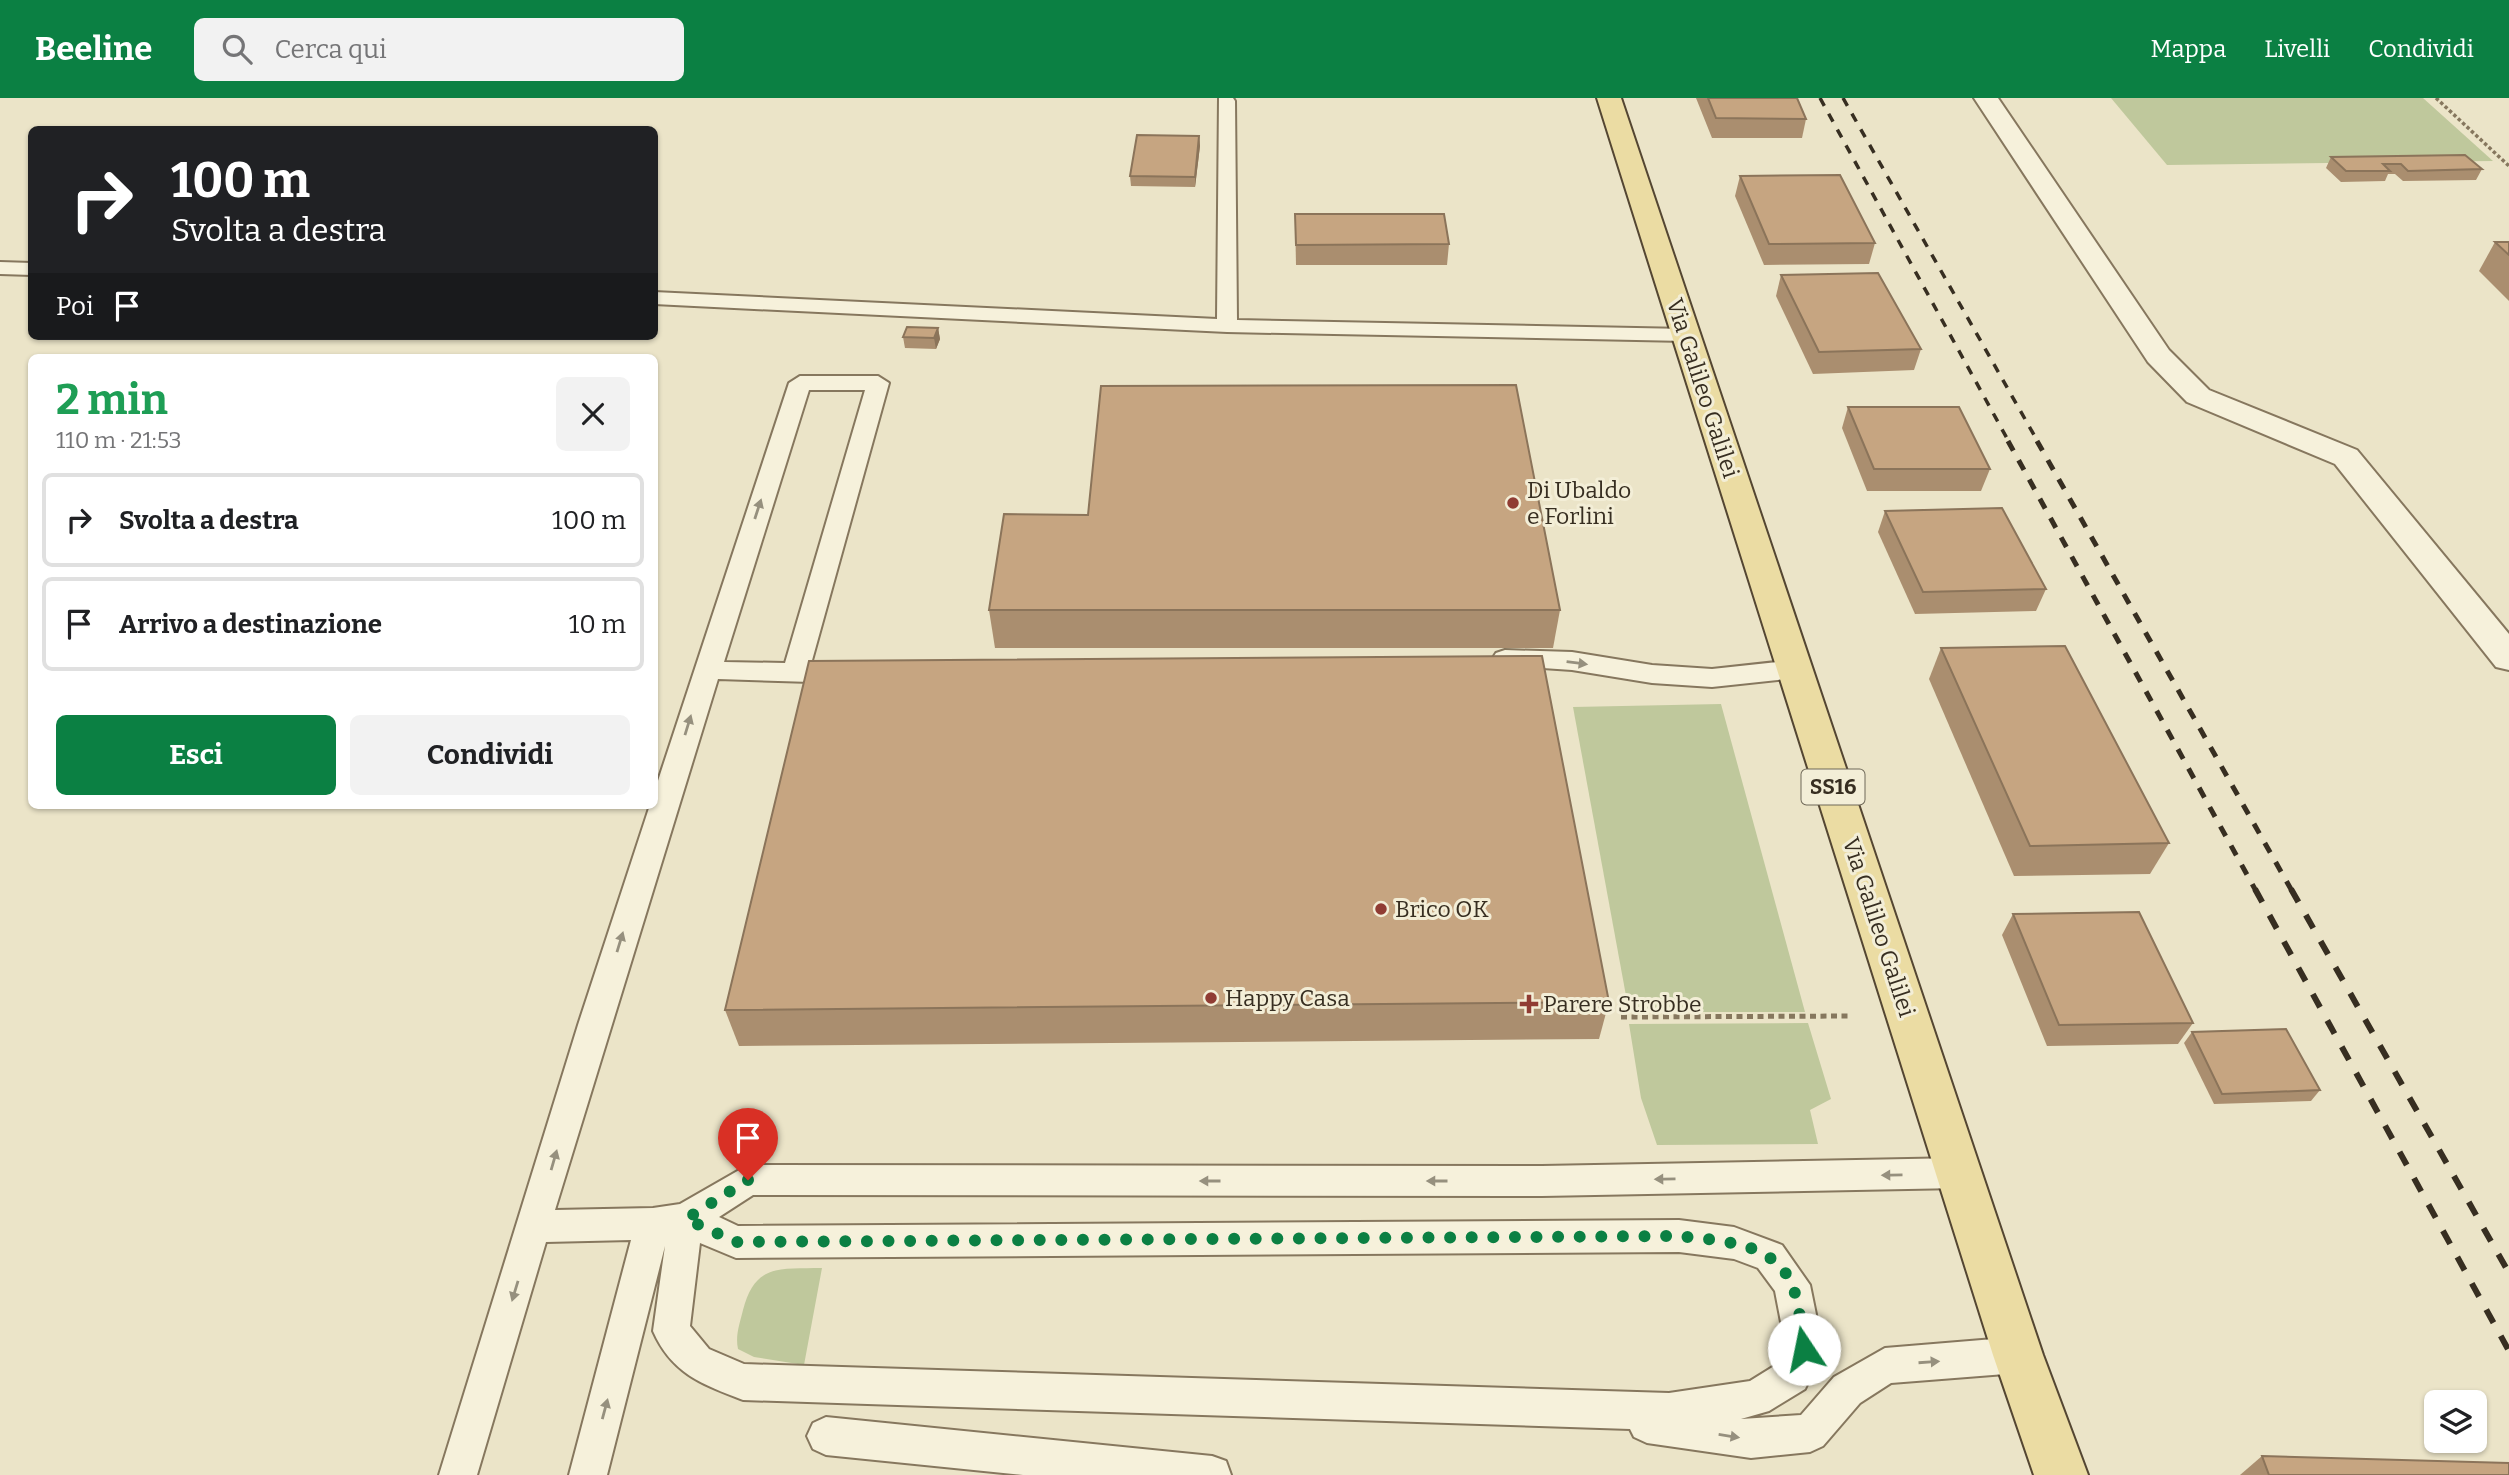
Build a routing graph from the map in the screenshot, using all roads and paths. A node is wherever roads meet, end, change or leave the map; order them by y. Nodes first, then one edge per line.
1 (1609, 98) edge
2 (1986, 98) edge
3 (2435, 98) edge
4 (1226, 101) dead end
5 (2509, 166) edge
6 (0, 268) edge
7 (28, 269) edge
8 (658, 298) edge
9 (1227, 326) junction
10 (1686, 335) junction
11 (2509, 658) edge
12 (1482, 662) edge
13 (1795, 668) junction
14 (706, 670) junction
15 (795, 673) junction
16 (837, 673) edge
17 (1857, 1016) dead end
18 (1621, 1017) dead end
19 (1960, 1173) junction
20 (669, 1221) junction
21 (535, 1226) junction
22 (2018, 1355) junction
23 (1541, 1408) junction
24 (826, 1436) dead end
25 (457, 1475) edge
26 (588, 1475) edge
27 (1212, 1475) edge
28 (2061, 1475) edge

1 - 10 main road, Via Galileo Galilei / SS16
2 - 11 street
3 - 5 path
4 - 9 lane
6 - 7 lane
8 - 9 lane
9 - 10 lane
10 - 13 main road, Via Galileo Galilei / SS16
12 -> 13 lane
13 - 19 main road, Via Galileo Galilei / SS16
14 - 15 lane
14 -> 15 lane
21 -> 14 lane
15 - 16 lane
17 - 18 path
19 -> 20 lane
19 - 22 main road, Via Galileo Galilei / SS16
20 - 21 lane
20 - 23 lane
20 - 23 lane
26 -> 20 lane
21 -> 25 lane
23 -> 22 lane
22 - 28 main road, Via Galileo Galilei / SS16
24 - 27 lane

